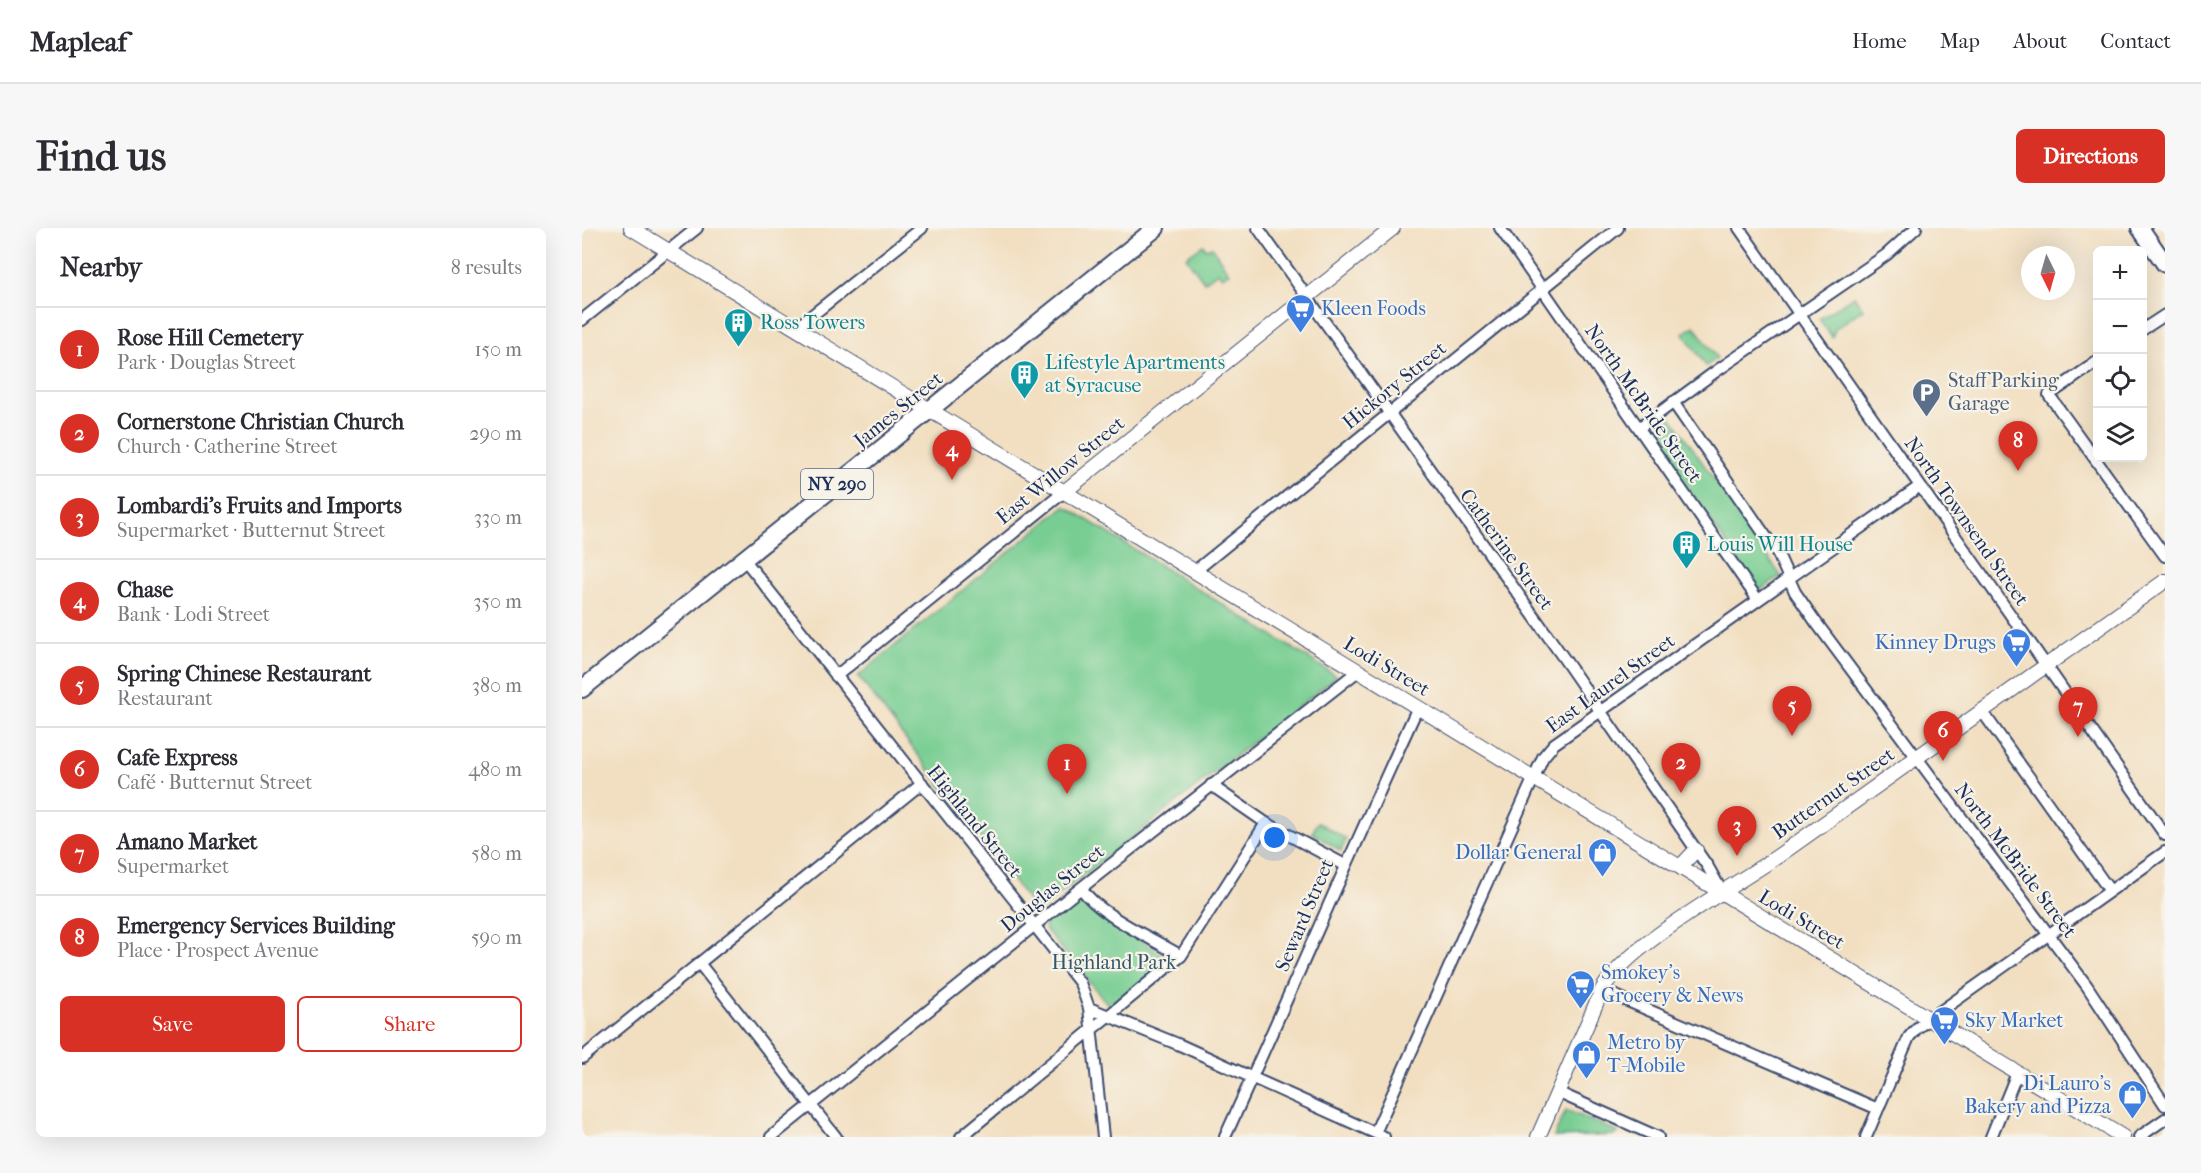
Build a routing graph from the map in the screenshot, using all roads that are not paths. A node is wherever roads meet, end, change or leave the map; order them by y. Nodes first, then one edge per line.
1 (631, 228) edge
2 (697, 228) edge
3 (922, 228) edge
4 (1156, 228) edge
5 (1258, 228) edge
6 (1394, 228) edge
7 (1500, 228) edge
8 (1618, 228) edge
9 (1739, 228) edge
10 (2140, 228) edge
11 (1915, 230) edge
12 (669, 251) junction
13 (2165, 264) edge
14 (1542, 289) junction
15 (1307, 297) junction
16 (1800, 315) junction
17 (2165, 315) edge
18 (582, 320) edge
19 (2147, 327) edge
20 (796, 328) junction
21 (2093, 364) edge
22 (1673, 402) junction
23 (930, 410) junction
24 (1388, 413) junction
25 (1640, 427) junction
26 (1920, 486) junction
27 (1064, 492) junction
28 (2165, 556) edge
29 (744, 559) junction
30 (1195, 571) junction
31 (1789, 579) junction
32 (2165, 581) edge
33 (1758, 600) junction
34 (2046, 665) junction
35 (1358, 671) junction
36 (836, 676) junction
37 (582, 689) edge
38 (1418, 707) junction
39 (1600, 710) junction
40 (1982, 711) junction
41 (1917, 757) junction
42 (1534, 777) junction
43 (922, 783) junction
44 (1211, 785) junction
45 (1266, 823) junction
46 (2165, 835) edge
47 (1696, 850) junction
48 (2165, 852) edge
49 (1345, 865) junction
50 (1680, 867) junction
51 (1081, 888) junction
52 (2110, 891) junction
53 (1722, 893) junction
54 (1035, 925) junction
55 (2049, 934) junction
56 (1181, 956) junction
57 (699, 963) junction
58 (1602, 990) junction
59 (1089, 1008) junction
60 (1108, 1016) junction
61 (1928, 1019) junction
62 (1091, 1030) junction
63 (582, 1058) edge
64 (2017, 1073) junction
65 (1253, 1078) junction
66 (1557, 1092) junction
67 (811, 1105) junction
68 (2165, 1105) edge
69 (1878, 1108) junction
70 (2165, 1119) edge
71 (1380, 1135) edge
72 (771, 1137) edge
73 (836, 1137) edge
74 (961, 1137) edge
75 (1103, 1137) edge
76 (1225, 1137) edge
77 (1538, 1137) edge
78 (1658, 1137) edge
79 (1866, 1137) edge
80 (1991, 1137) edge
81 (2123, 1137) edge
82 (2139, 1137) edge

1 - 12 street, Lodi Street
2 - 12 street
3 - 20 street
4 - 23 main road, James Street / NY 290
5 - 15 street, Catherine Street
6 - 15 street, East Willow Street
7 - 14 street, North McBride Street
8 - 14 street, Hickory Street
9 - 16 street, North Townsend Street
10 - 13 main road
11 - 16 street
12 - 18 street
12 - 20 street, Lodi Street
14 - 24 street, Hickory Street
14 - 25 street, North McBride Street
15 - 24 street, Catherine Street
15 - 27 street, East Willow Street
16 - 22 street
16 - 26 street, North Townsend Street
17 - 19 street
20 - 23 street, Lodi Street
21 - 28 street
22 - 25 street
22 - 31 street, North McBride Street
23 - 27 street, Lodi Street
23 - 29 main road, James Street / NY 290
24 - 30 street, Hickory Street
24 - 39 street, Catherine Street
25 - 33 street, North McBride Street
26 - 31 street, East Laurel Street
26 - 34 street, North Townsend Street
27 - 30 street, Lodi Street
27 - 36 street, East Willow Street
29 - 36 street, Highland Street
29 - 37 main road, James Street / NY 290
30 - 35 street, Lodi Street
31 - 33 street, East Laurel Street
31 - 41 street, North McBride Street
32 - 34 street, Butternut Street
33 - 39 street, East Laurel Street
34 - 40 street, Butternut Street
34 - 46 street, North Townsend Street
35 - 38 street, Lodi Street
35 - 44 street, Douglas Street
36 - 43 street, Highland Street
38 - 42 street, Lodi Street
38 - 49 street, Seward Street
39 - 42 street, East Laurel Street
39 - 47 street, Catherine Street
40 - 41 street, Butternut Street
40 - 52 street
41 - 53 street, Butternut Street
41 - 55 street, North McBride Street
42 - 50 street, Lodi Street
42 - 71 street, East Laurel Street
43 - 54 street, Highland Street
43 - 57 street
44 - 45 street
44 - 51 street, Douglas Street
45 - 49 street
45 - 56 street
47 - 50 street
47 - 53 street, Catherine Street
48 - 52 street
49 - 65 street, Seward Street
50 - 53 street, Lodi Street
51 - 54 street, Douglas Street
51 - 56 street
52 - 55 street
53 - 58 street, Butternut Street
53 - 61 street, Lodi Street
54 - 59 street, Highland Street
54 - 67 street, Douglas Street
55 - 61 street
55 - 68 street, North McBride Street
56 - 60 street
57 - 63 street
57 - 67 street
58 - 66 street, Butternut Street
58 - 69 street
59 - 60 street
59 - 62 street, Highland Street
60 - 62 street
60 - 65 street
61 - 64 street, Lodi Street
61 - 69 street
62 - 74 street
62 - 75 street, Highland Street
64 - 80 street
64 - 81 street, Lodi Street
65 - 71 street
65 - 76 street, Seward Street
66 - 77 street, Butternut Street
66 - 78 street
67 - 72 street, Douglas Street
67 - 73 street
69 - 79 street
70 - 82 street

